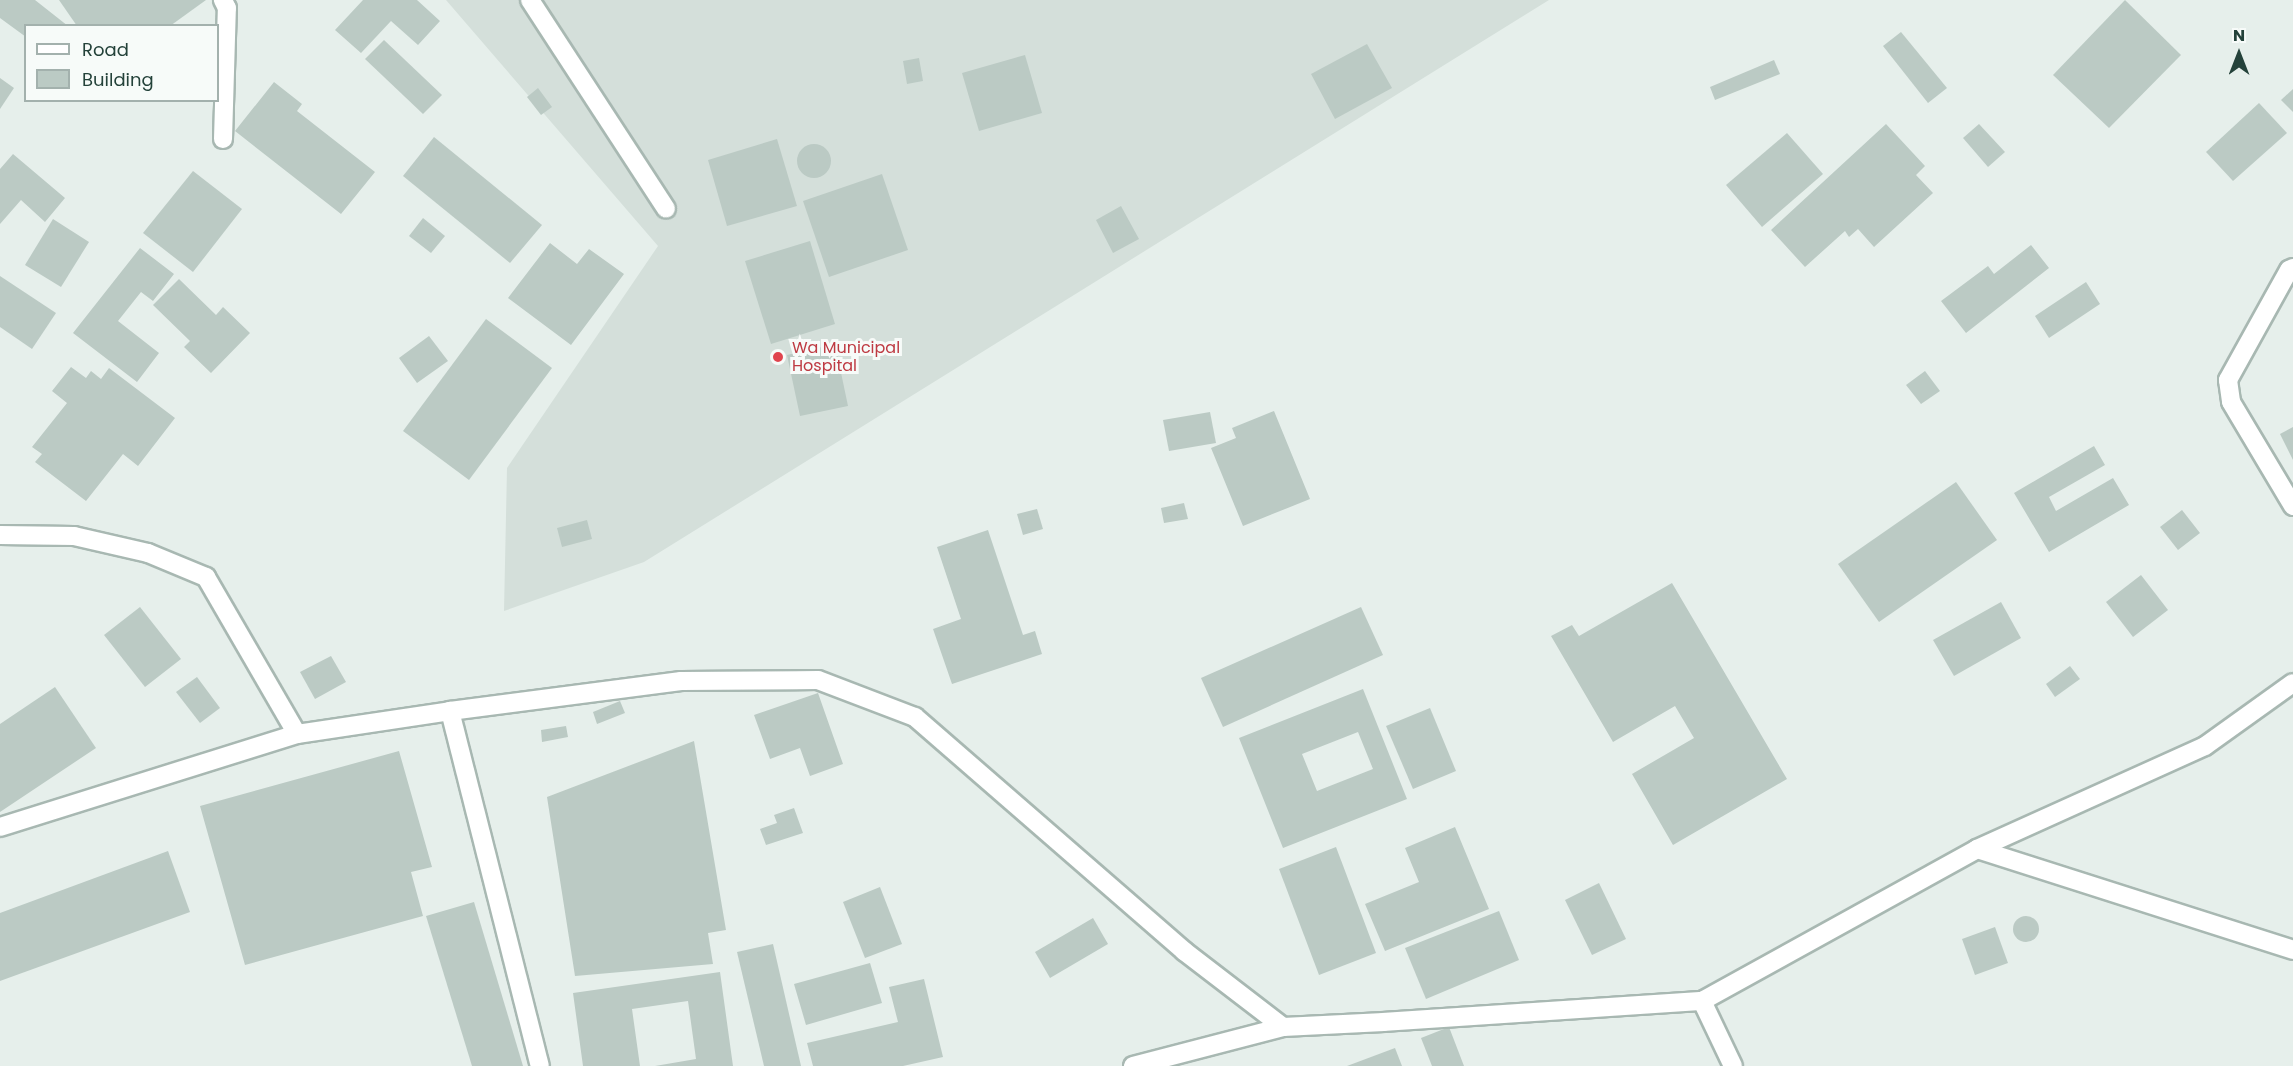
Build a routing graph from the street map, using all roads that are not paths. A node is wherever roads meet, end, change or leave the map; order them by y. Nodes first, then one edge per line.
1 (224, 0) edge
2 (530, 0) edge
3 (223, 139) dead end
4 (666, 209) dead end
5 (2293, 268) edge
6 (2293, 506) edge
7 (0, 536) edge
8 (2293, 683) edge
9 (450, 711) junction
10 (297, 734) junction
11 (0, 827) edge
12 (1977, 849) junction
13 (2293, 950) edge
14 (1702, 1001) junction
15 (1282, 1027) junction
16 (540, 1066) edge
17 (1133, 1066) edge
18 (1733, 1066) edge

1 - 3 street
2 - 4 street
5 - 6 street
7 - 10 street
8 - 12 street
9 - 10 street
9 - 15 street
9 - 16 street
10 - 11 street
12 - 13 street
12 - 14 street
14 - 15 street
14 - 18 street
15 - 17 street

